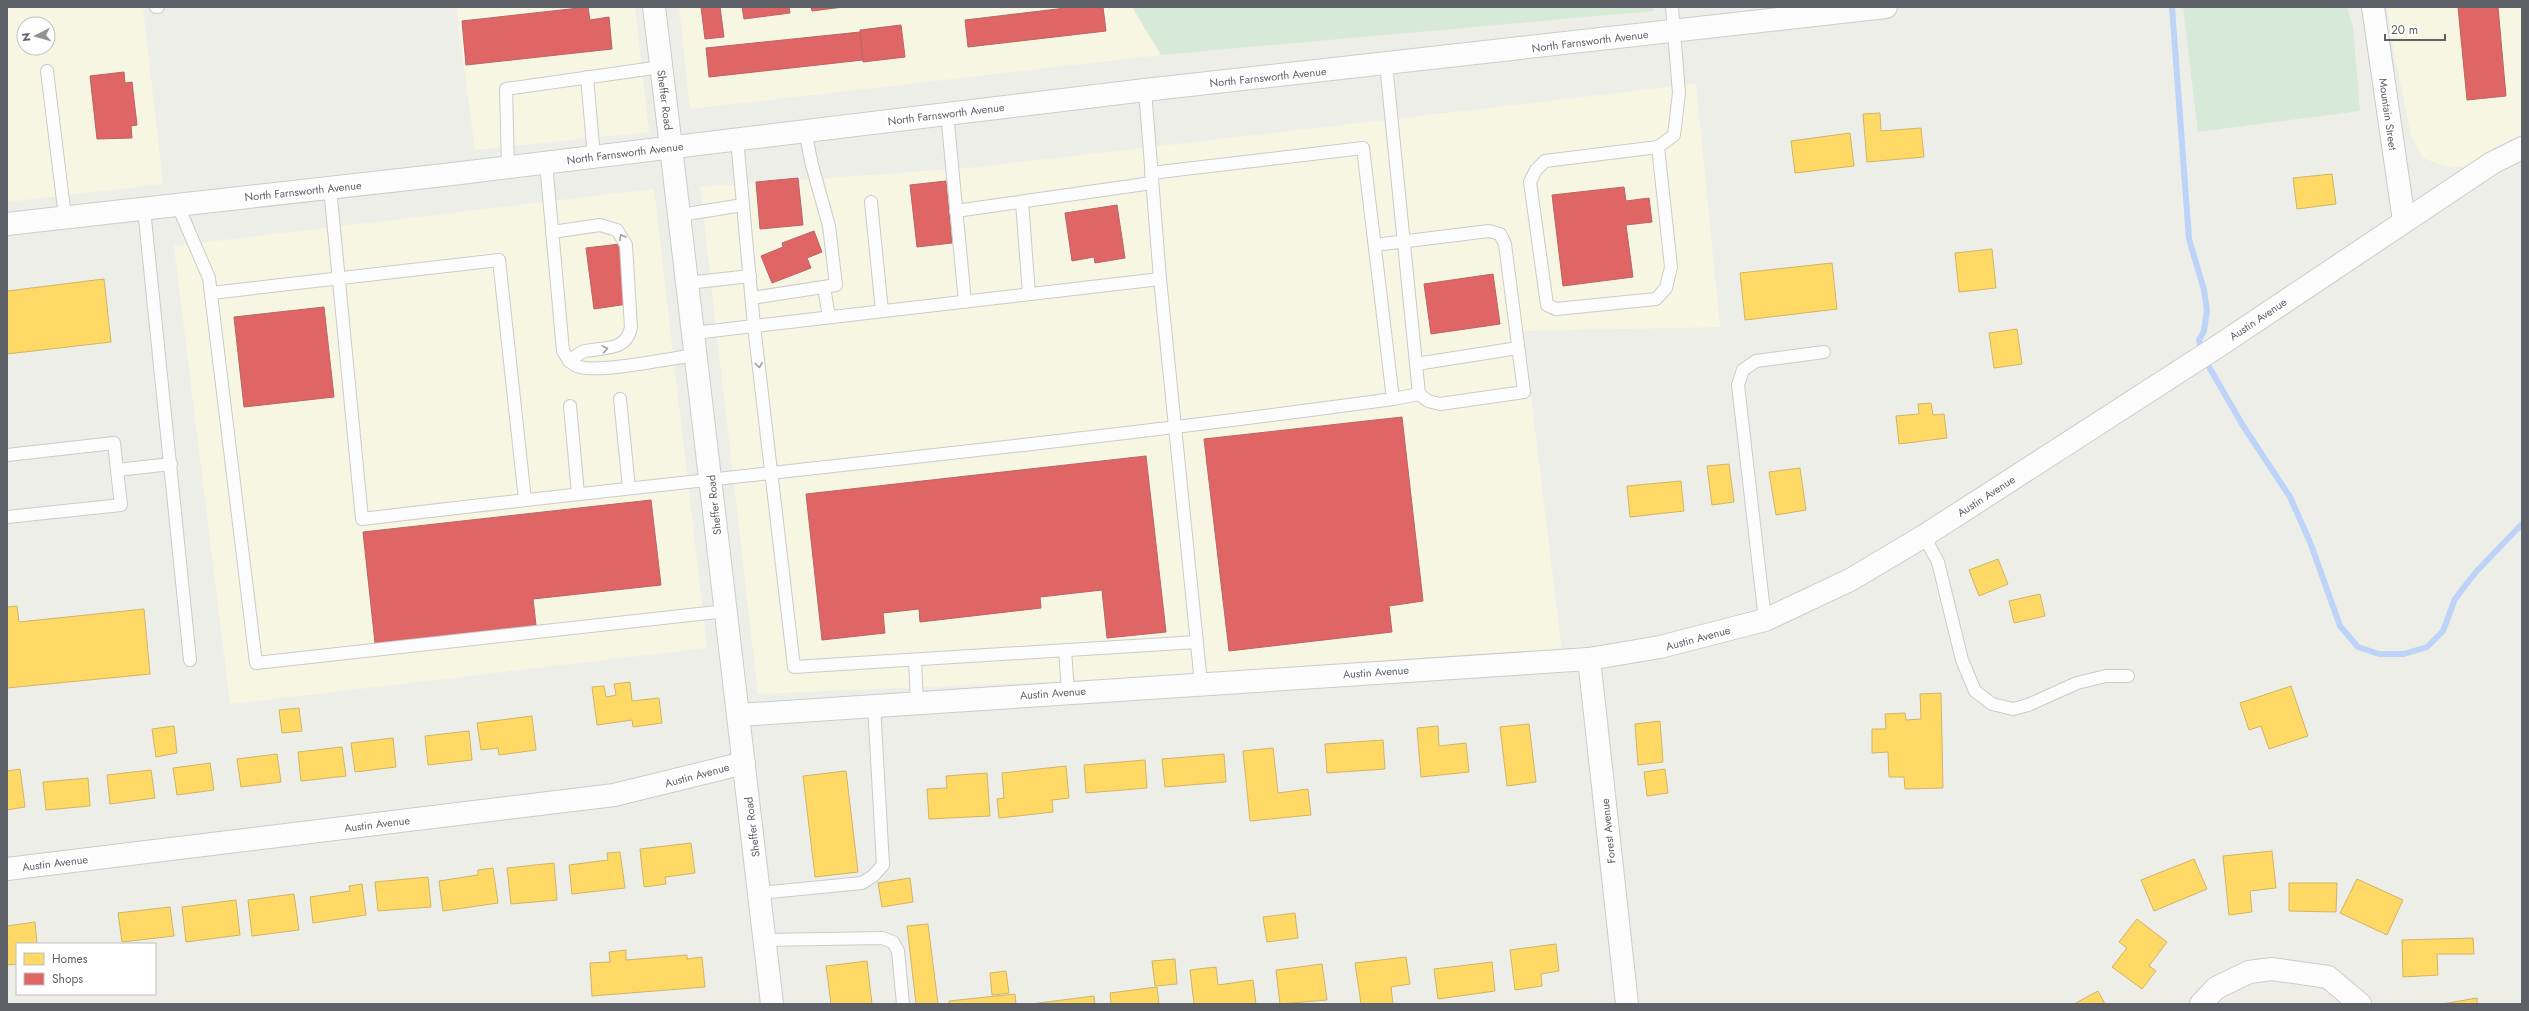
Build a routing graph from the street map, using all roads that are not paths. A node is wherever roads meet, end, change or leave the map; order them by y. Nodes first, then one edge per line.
1 (654, 7) edge
2 (1672, 7) edge
3 (1886, 7) edge
4 (2373, 7) edge
5 (1673, 31) junction
6 (1386, 64) junction
7 (661, 67) junction
8 (47, 71) dead end
9 (587, 77) junction
10 (1145, 90) junction
11 (947, 113) junction
12 (805, 131) junction
13 (738, 139) junction
14 (671, 147) junction
15 (1658, 147) junction
16 (2522, 148) edge
17 (594, 157) junction
18 (546, 163) junction
19 (508, 167) junction
20 (1152, 178) junction
21 (330, 188) junction
22 (871, 202) dead end
23 (1022, 202) junction
24 (743, 205) junction
25 (178, 206) junction
26 (144, 209) junction
27 (956, 211) junction
28 (680, 215) junction
29 (65, 217) junction
30 (2404, 221) junction
31 (7, 224) edge
32 (552, 232) junction
33 (1404, 242) junction
34 (1375, 245) junction
35 (750, 276) junction
36 (340, 279) junction
37 (1160, 279) junction
38 (688, 283) junction
39 (824, 287) junction
40 (211, 294) junction
41 (1029, 294) junction
42 (752, 298) junction
43 (965, 302) junction
44 (882, 311) junction
45 (829, 318) junction
46 (754, 326) junction
47 (694, 333) junction
48 (1518, 348) junction
49 (1824, 352) dead end
50 (697, 355) junction
51 (569, 361) junction
52 (1416, 364) junction
53 (1420, 394) junction
54 (620, 399) dead end
55 (1393, 399) junction
56 (570, 406) dead end
57 (1175, 429) junction
58 (7, 454) edge
59 (170, 464) junction
60 (117, 470) junction
61 (772, 471) junction
62 (711, 478) junction
63 (629, 488) junction
64 (578, 494) junction
65 (524, 500) junction
66 (7, 517) edge
67 (1924, 536) junction
68 (726, 611) junction
69 (1765, 620) junction
70 (1197, 642) junction
71 (1065, 650) junction
72 (1589, 659) junction
73 (190, 660) dead end
74 (915, 660) junction
75 (2128, 676) dead end
76 (1201, 683) junction
77 (1068, 692) junction
78 (918, 702) junction
79 (874, 705) junction
80 (739, 715) junction
81 (744, 763) junction
82 (7, 869) edge
83 (759, 893) junction
84 (765, 940) junction
85 (772, 1004) edge
86 (903, 1004) edge
87 (1627, 1004) edge
88 (2201, 1004) edge
89 (2360, 1004) edge

1 - 7 street, Sheffer Road
2 - 5 lane
3 - 5 street, North Farnsworth Avenue
4 - 30 street, Mountain Street
5 - 6 street, North Farnsworth Avenue
5 - 15 lane
6 - 10 street, North Farnsworth Avenue
6 - 33 lane
7 - 9 lane
7 - 14 street, Sheffer Road
8 - 29 lane
9 - 17 lane
9 - 19 lane
10 - 11 street, North Farnsworth Avenue
10 - 20 lane
11 - 12 street, North Farnsworth Avenue
11 - 27 lane
12 - 13 street, North Farnsworth Avenue
12 - 39 lane
13 - 14 street, North Farnsworth Avenue
13 - 24 lane
14 - 17 street, North Farnsworth Avenue
14 - 28 street, Sheffer Road
15 - 15 lane
16 - 30 street, Austin Avenue
17 - 18 street, North Farnsworth Avenue
18 - 19 street, North Farnsworth Avenue
18 - 32 lane
19 - 21 street, North Farnsworth Avenue
20 - 23 lane
20 - 34 lane
20 - 37 lane
21 - 25 street, North Farnsworth Avenue
21 - 36 lane
22 - 44 lane
23 - 27 lane
23 - 41 lane
24 - 28 lane
24 - 35 lane
25 - 26 street, North Farnsworth Avenue
25 - 40 lane
26 - 29 street, North Farnsworth Avenue
26 - 59 lane
27 - 43 lane
28 - 38 street, Sheffer Road
29 - 31 street, North Farnsworth Avenue
30 - 67 street, Austin Avenue
32 - 51 lane
51 -> 32 lane
33 - 34 lane
33 - 48 lane
33 - 52 lane
34 - 55 lane
35 - 38 lane
35 - 42 lane
36 - 40 lane
36 - 65 lane
36 - 65 lane
37 - 41 lane
37 - 57 lane
38 - 47 street, Sheffer Road
39 - 42 lane
39 - 45 lane
40 - 68 lane
41 - 43 lane
42 - 46 lane
43 - 44 lane
44 - 45 lane
45 - 46 lane
46 - 47 lane
46 -> 61 lane
47 - 50 street, Sheffer Road
48 - 52 lane
48 - 53 lane
49 - 69 lane
50 - 51 lane
50 - 62 street, Sheffer Road
52 - 53 lane
53 - 55 lane
54 - 63 lane
55 - 57 lane
56 - 64 lane
57 - 61 lane
57 - 70 lane
58 - 60 lane
59 - 60 lane
59 - 73 lane
60 - 66 lane
61 - 62 lane
61 - 74 lane
62 - 63 lane
62 - 68 street, Sheffer Road
63 - 64 lane
64 - 65 lane
67 - 69 street, Austin Avenue
67 - 75 lane
68 - 80 street, Sheffer Road
69 - 72 street, Austin Avenue
70 - 71 lane
70 - 76 lane
71 - 74 lane
71 - 77 lane
72 - 76 street, Austin Avenue
72 - 87 street, Forest Avenue
74 - 78 lane
76 - 77 street, Austin Avenue
77 - 78 street, Austin Avenue
78 - 79 street, Austin Avenue
79 - 80 street, Austin Avenue
79 - 83 lane
80 - 81 street, Sheffer Road
81 - 82 street, Austin Avenue
81 - 83 street, Sheffer Road
83 - 84 street, Sheffer Road
84 - 85 street, Sheffer Road
84 - 86 lane
88 - 89 street

